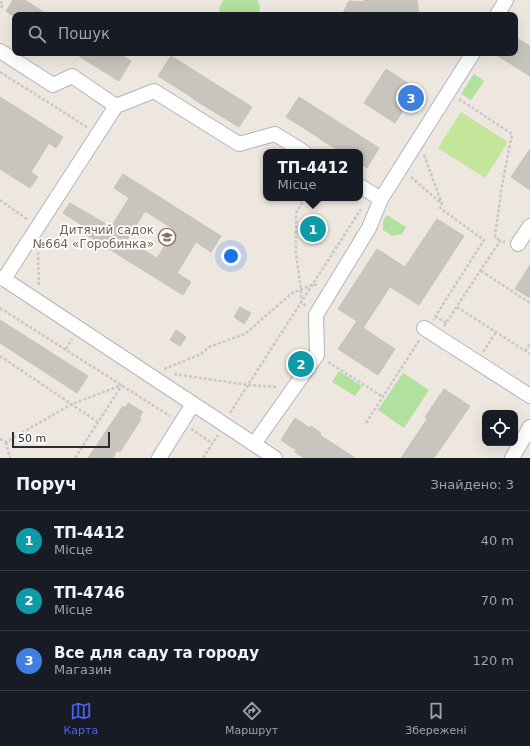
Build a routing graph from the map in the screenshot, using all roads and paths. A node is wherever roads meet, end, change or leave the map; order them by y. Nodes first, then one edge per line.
1 (506, 0) edge
2 (0, 2) edge
3 (0, 10) edge
4 (499, 12) edge
5 (0, 51) edge
6 (471, 56) edge
7 (0, 72) edge
8 (453, 96) dead end
9 (116, 106) junction
10 (97, 134) junction
11 (299, 149) edge
12 (423, 152) dead end
13 (363, 188) edge
14 (381, 199) junction
15 (0, 200) edge
16 (303, 201) edge
17 (37, 226) junction
18 (530, 226) edge
19 (484, 240) dead end
20 (500, 241) junction
21 (518, 244) joint
22 (38, 249) dead end
23 (480, 271) junction
24 (2, 279) edge
25 (314, 284) junction
26 (39, 288) dead end
27 (301, 290) junction
28 (329, 293) junction
29 (301, 302) junction
30 (530, 304) edge
31 (457, 307) junction
32 (0, 308) edge
33 (316, 315) junction
34 (435, 316) dead end
35 (446, 323) junction
36 (424, 328) dead end
37 (496, 332) junction
38 (438, 337) junction
39 (530, 344) edge
40 (525, 351) junction
41 (530, 354) edge
42 (317, 355) junction
43 (0, 356) edge
44 (476, 361) junction
45 (163, 369) dead end
46 (171, 374) dead end
47 (122, 385) junction
48 (248, 385) junction
49 (294, 389) junction
50 (530, 396) edge
51 (383, 397) dead end
52 (72, 404) junction
53 (193, 404) junction
54 (98, 422) junction
55 (181, 423) junction
56 (225, 425) junction
57 (530, 427) edge
58 (0, 439) edge
59 (6, 442) junction
60 (212, 443) junction
61 (254, 444) junction
62 (526, 444) edge
63 (10, 458) edge
64 (74, 458) edge
65 (159, 458) edge
66 (203, 458) edge
67 (275, 458) edge
68 (512, 458) edge

1 - 4 street
2 - 3 path
5 - 9 street
6 - 14 street
7 - 10 path
8 - 20 path
9 - 10 street
9 - 11 street
10 - 17 street
12 - 19 path
13 - 14 street
14 - 25 path
14 - 28 street
15 - 17 path
16 - 27 path
17 - 24 street
18 - 21 street
20 - 21 path
20 - 23 path
22 - 26 path
23 - 30 path
23 - 31 path
24 - 53 street
25 - 27 path
25 - 28 path
25 - 29 path
27 - 29 path
27 - 45 path
28 - 33 street
29 - 33 path
29 - 48 path
31 - 35 path
31 - 37 path
32 - 47 path
33 - 42 street
34 - 35 path
35 - 38 path
36 - 38 street
37 - 40 path
37 - 44 path
38 - 44 street
39 - 40 path
40 - 41 path
42 - 49 street
42 - 51 path
43 - 52 path
44 - 50 street
46 - 48 path
47 - 52 path
47 - 54 path
47 - 55 path
48 - 49 path
48 - 56 path
49 - 61 street
52 - 54 path
52 - 59 path
53 - 55 street
53 - 56 street
54 - 64 path
55 - 60 path
55 - 65 street
56 - 60 path
56 - 61 street
57 - 62 street
58 - 59 path
59 - 63 path
60 - 66 path
61 - 67 street
62 - 68 street

